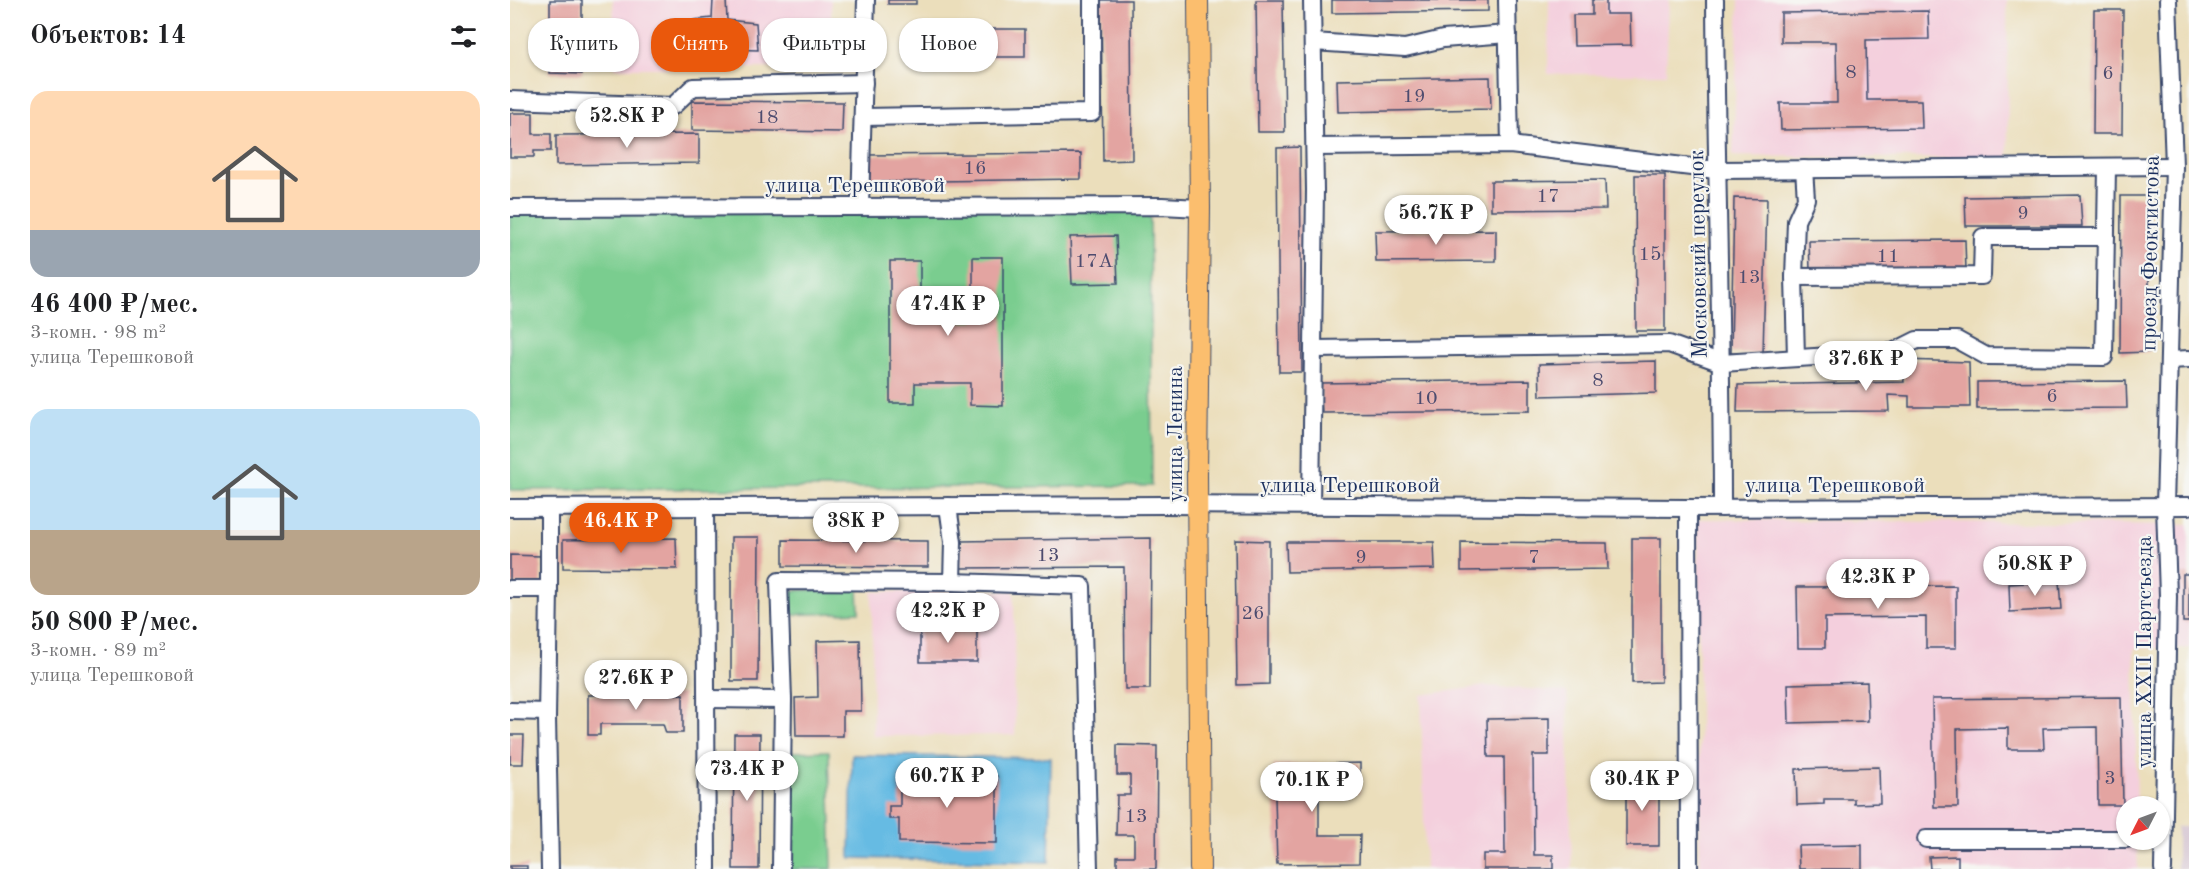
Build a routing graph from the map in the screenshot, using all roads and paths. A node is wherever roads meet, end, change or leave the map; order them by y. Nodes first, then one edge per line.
1 (866, 0) edge
2 (1092, 0) edge
3 (1198, 0) edge
4 (1312, 0) edge
5 (1507, 0) edge
6 (1715, 0) edge
7 (2168, 0) edge
8 (1508, 34) junction
9 (1313, 42) junction
10 (864, 83) junction
11 (510, 100) edge
12 (863, 117) junction
13 (1510, 145) junction
14 (1315, 147) junction
15 (2174, 166) junction
16 (2107, 167) junction
17 (1804, 169) junction
18 (1716, 170) junction
19 (860, 206) junction
20 (510, 208) edge
21 (1200, 208) junction
22 (2106, 237) junction
23 (1794, 277) junction
24 (1314, 349) junction
25 (1796, 358) junction
26 (2189, 359) edge
27 (2169, 360) junction
28 (1722, 363) junction
29 (705, 506) junction
30 (948, 506) junction
31 (1198, 506) junction
32 (1311, 506) junction
33 (2165, 506) junction
34 (2189, 506) edge
35 (510, 508) edge
36 (549, 508) junction
37 (1688, 508) junction
38 (1722, 508) junction
39 (952, 582) junction
40 (510, 589) edge
41 (549, 589) junction
42 (708, 699) junction
43 (783, 700) junction
44 (510, 711) edge
45 (547, 712) junction
46 (2163, 796) edge
47 (1926, 839) dead end
48 (2116, 839) edge
49 (2162, 850) edge
50 (550, 869) edge
51 (707, 869) edge
52 (782, 869) edge
53 (1089, 869) edge
54 (1200, 869) edge
55 (1689, 869) edge
56 (2163, 869) edge

1 - 10 street
2 - 12 street
3 - 21 main road, улица Ленина
4 - 9 street
5 - 8 street
6 - 18 street, Московский переулок
7 - 15 street, проезд Феоктистова
8 - 9 street
8 - 13 street
9 - 14 street
10 - 11 street
10 - 12 street
12 - 19 street
13 - 14 street
13 - 18 street
14 - 24 street
15 - 16 street
15 - 27 street, проезд Феоктистова
16 - 17 street
16 - 22 street
17 - 18 street
17 - 23 street
18 - 28 street, Московский переулок
19 - 20 street, улица Терешковой
19 - 21 street, улица Терешковой
21 - 31 main road, улица Ленина
22 - 23 street
22 - 25 street
23 - 25 street
24 - 28 street
24 - 32 street
25 - 28 street
26 - 27 street
27 - 33 street, проезд Феоктистова
28 - 38 street, Московский переулок
29 - 30 street, улица Терешковой
29 - 36 street, улица Терешковой
29 - 42 street
30 - 31 street, улица Терешковой
30 - 39 street
31 - 32 street, улица Терешковой
31 - 54 main road, улица Ленина
32 - 37 street, улица Терешковой
33 - 34 street, улица Терешковой
33 - 38 street, улица Терешковой
33 - 46 street, улица XXII Партсъезда
35 - 36 street, улица Терешковой
36 - 41 street
37 - 38 street, улица Терешковой
37 - 55 street
39 - 43 street
39 - 53 street
40 - 41 street
41 - 45 street
42 - 43 street
42 - 51 street
43 - 52 street
44 - 45 street
45 - 50 street
47 - 48 street
49 - 56 street, улица XXII Партсъезда

